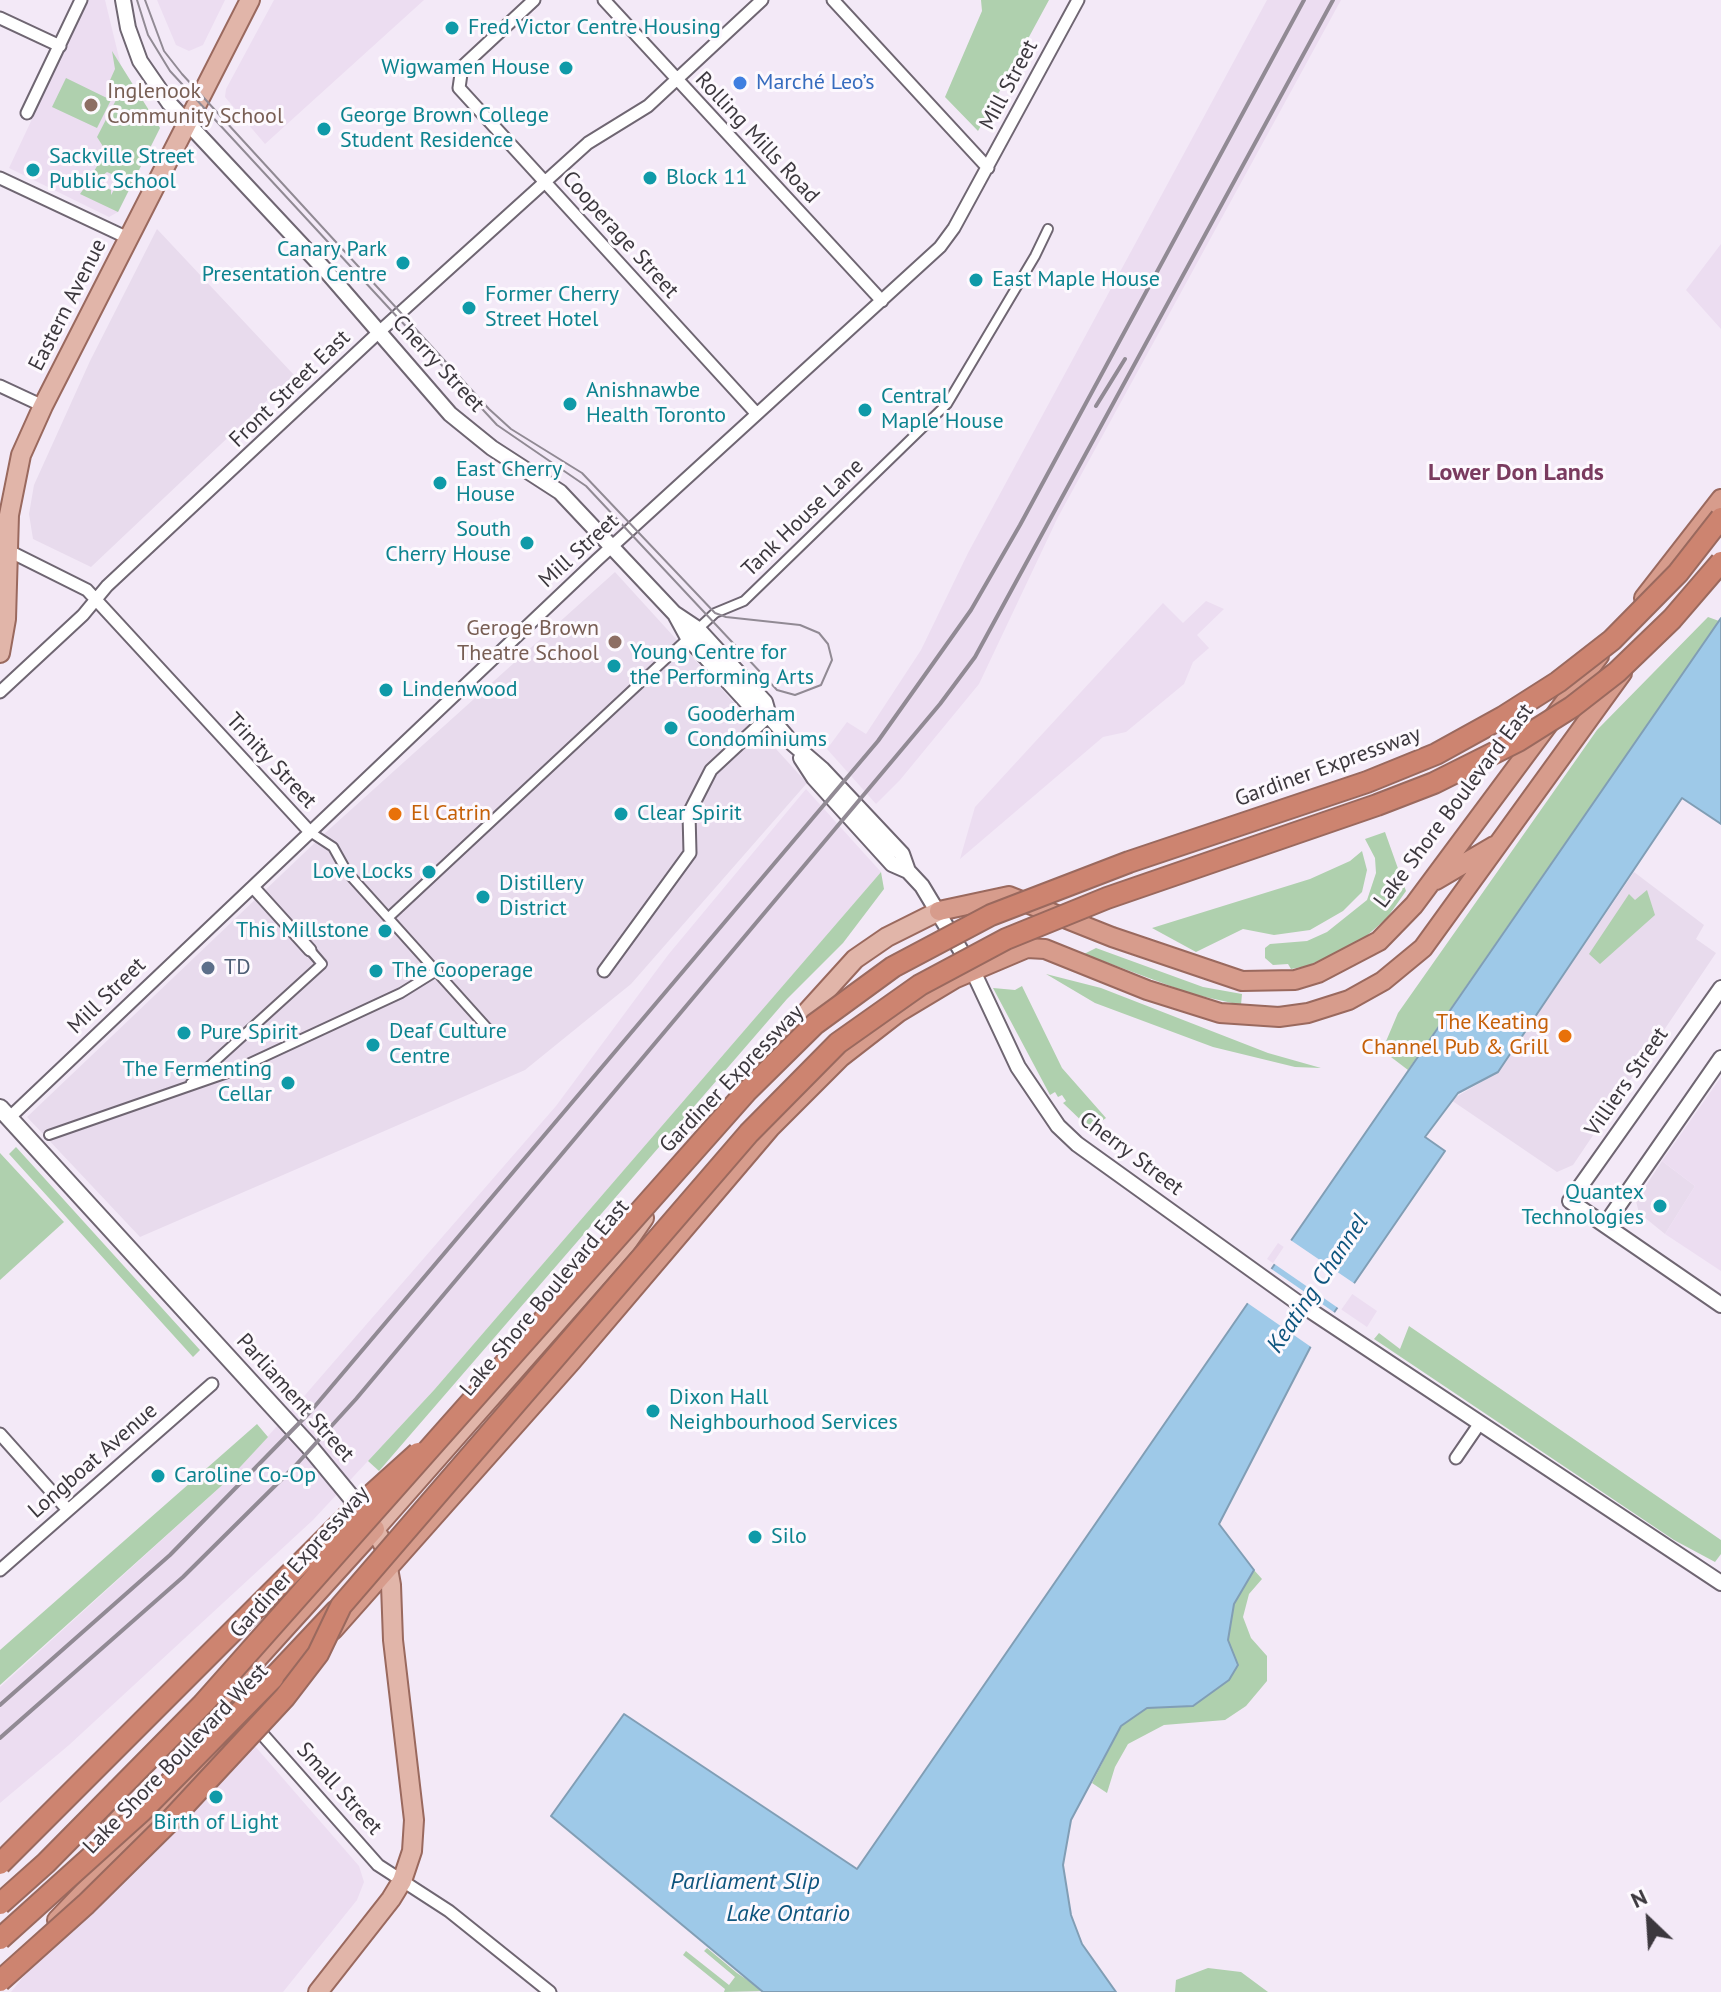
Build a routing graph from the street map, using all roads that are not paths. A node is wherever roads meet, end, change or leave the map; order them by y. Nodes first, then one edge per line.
1 (81, 0) edge
2 (123, 0) edge
3 (250, 0) edge
4 (534, 0) edge
5 (604, 0) edge
6 (762, 0) edge
7 (833, 0) edge
8 (1078, 0) edge
9 (0, 18) edge
10 (60, 46) junction
11 (677, 79) junction
12 (27, 113) dead end
13 (188, 124) junction
14 (988, 168) junction
15 (0, 178) edge
16 (544, 182) junction
17 (1048, 229) dead end
18 (130, 239) junction
19 (882, 301) junction
20 (379, 332) junction
21 (0, 386) edge
22 (43, 406) junction
23 (756, 413) junction
24 (1721, 499) edge
25 (1721, 518) edge
26 (613, 547) junction
27 (4, 548) edge
28 (1721, 561) edge
29 (95, 598) junction
30 (693, 634) junction
31 (0, 653) edge
32 (0, 692) edge
33 (769, 716) junction
34 (310, 832) junction
35 (1499, 842) junction
36 (1430, 883) junction
37 (253, 887) junction
38 (939, 911) junction
39 (389, 917) junction
40 (310, 950) joint
41 (972, 969) junction
42 (438, 970) junction
43 (604, 971) dead end
44 (1721, 988) edge
45 (489, 1030) dead end
46 (1721, 1058) edge
47 (188, 1086) junction
48 (5, 1113) edge
49 (49, 1135) dead end
50 (1605, 1225) junction
51 (1721, 1305) edge
52 (212, 1384) dead end
53 (1480, 1423) junction
54 (450, 1429) junction
55 (0, 1434) edge
56 (1456, 1458) dead end
57 (68, 1510) junction
58 (375, 1529) junction
59 (0, 1570) edge
60 (389, 1570) junction
61 (1721, 1583) edge
62 (341, 1606) junction
63 (250, 1719) junction
64 (117, 1790) junction
65 (111, 1860) junction
66 (0, 1864) edge
67 (402, 1881) junction
68 (0, 1892) edge
69 (0, 1904) edge
70 (0, 1939) edge
71 (0, 1983) edge
72 (318, 1992) edge
73 (550, 1992) edge

1 - 10 street
2 - 13 street, Cherry Street
3 - 13 main road, Eastern Avenue
4 - 16 street, Cooperage Street
5 - 11 street, Rolling Mills Road
6 - 11 street, Front Street East
7 - 14 street
8 - 14 street, Mill Street
9 - 10 street
10 - 12 street
11 - 16 street, Front Street East
11 - 19 street, Rolling Mills Road
13 - 18 main road, Eastern Avenue
13 - 20 street, Cherry Street
14 - 19 street, Mill Street
15 - 18 street
16 - 20 street, Front Street East
16 - 23 street, Cooperage Street
17 - 30 street, Tank House Lane
18 - 22 main road, Eastern Avenue
19 - 23 street, Mill Street
20 - 26 street, Cherry Street
20 - 29 street, Front Street East
21 - 22 street
22 - 27 main road, Eastern Avenue
23 - 26 street, Mill Street
24 - 36 highway, Lake Shore Boulevard East
25 - 54 highway, Gardiner Expressway, bridge
26 - 30 street, Cherry Street
26 - 34 street, Mill Street
27 - 29 street, Trinity Street
27 - 31 main road, Eastern Avenue
28 - 35 highway
28 - 62 highway, bridge
29 - 32 street, Front Street East
29 - 34 street, Trinity Street
30 - 33 street, Cherry Street
30 - 39 street, Tank House Lane
33 - 38 street, Cherry Street
33 - 43 street
34 - 37 street, Mill Street
34 - 39 street, Trinity Street
35 - 36 highway
35 - 41 highway
36 - 38 highway, Lake Shore Boulevard East
37 - 40 street
37 - 48 street, Mill Street
38 - 41 street, Cherry Street
38 - 58 main road, Lake Shore Boulevard East
39 - 42 street, Trinity Street
40 - 47 street
41 - 53 street, Cherry Street
41 - 60 highway
42 - 45 street, Trinity Street
42 - 47 street
44 - 50 street, Villiers Street
46 - 50 street
47 - 49 street
48 - 58 main road, Parliament Street
50 - 51 street
52 - 57 street, Longboat Avenue
53 - 56 street
53 - 61 street, Cherry Street
54 - 66 highway, bridge
54 - 69 highway, Gardiner Expressway, bridge
55 - 57 street
57 - 59 street, Longboat Avenue
58 - 60 main road, Parliament Street
58 - 64 highway, Lake Shore Boulevard West
60 - 63 highway, Lake Shore Boulevard West
60 - 67 main road, Parliament Street
62 - 70 highway, bridge
62 - 71 highway, bridge
63 - 65 highway, Lake Shore Boulevard West
63 - 67 street, Small Street
64 - 65 highway
64 - 68 highway, Lake Shore Boulevard West
65 - 71 highway, Lake Shore Boulevard West
67 - 72 main road, Parliament Street
67 - 73 street, Small Street

